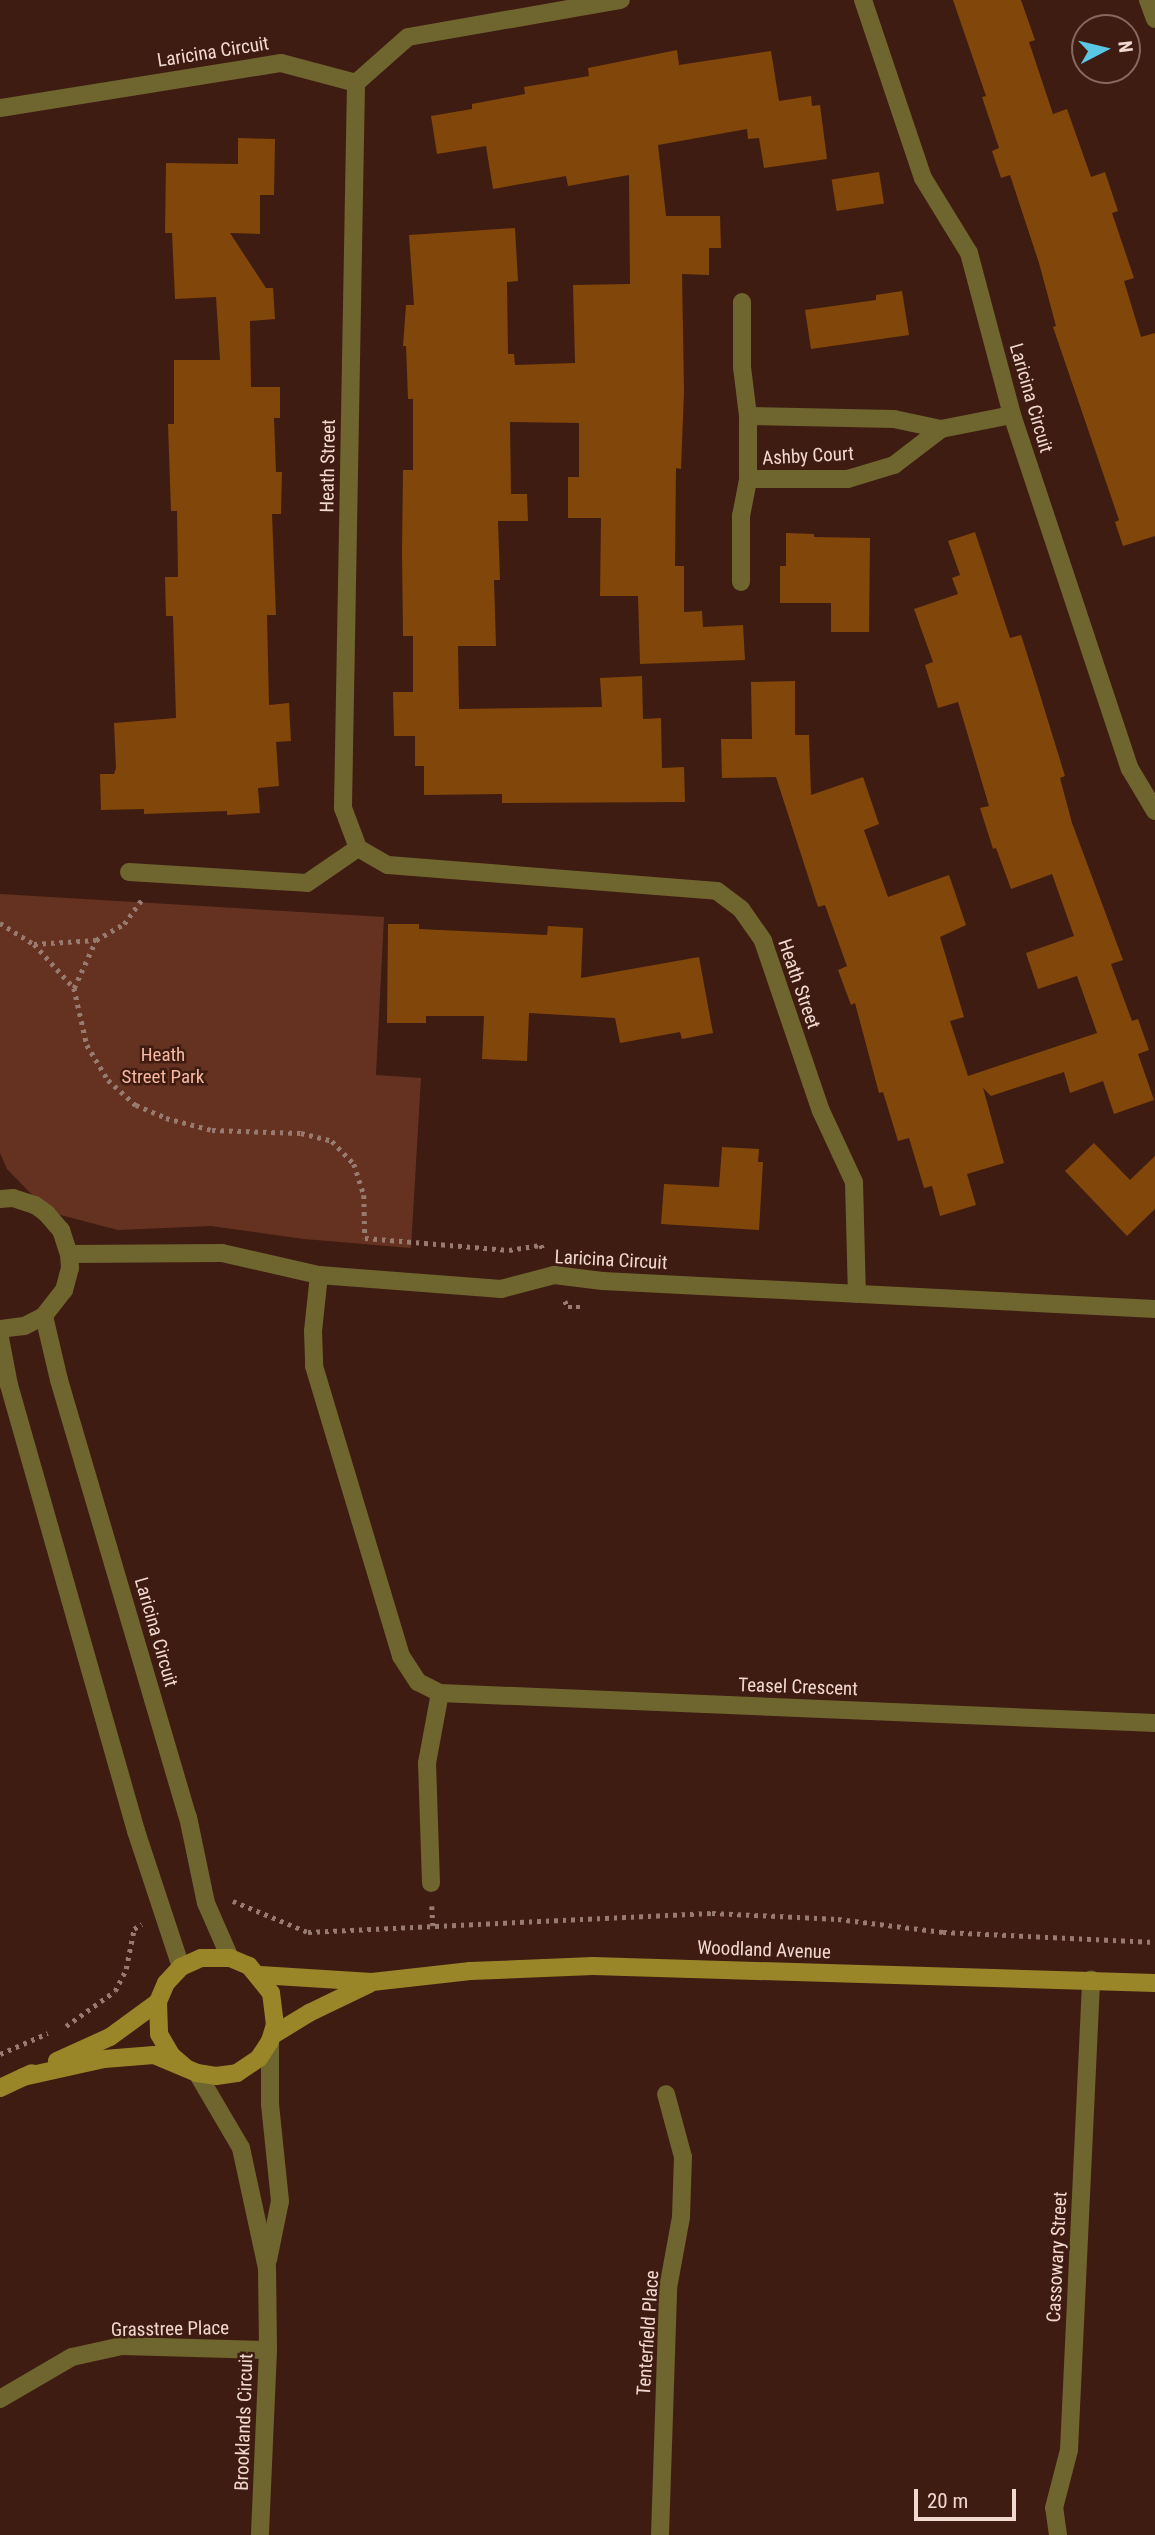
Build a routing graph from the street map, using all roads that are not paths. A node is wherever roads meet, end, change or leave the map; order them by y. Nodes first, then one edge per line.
1 (621, 0) edge
2 (863, 0) edge
3 (1149, 0) edge
4 (1155, 19) edge
5 (356, 83) junction
6 (0, 108) edge
7 (742, 302) dead end
8 (1012, 415) junction
9 (748, 416) junction
10 (941, 429) junction
11 (748, 480) junction
12 (741, 582) dead end
13 (1155, 811) edge
14 (358, 848) junction
15 (137, 872) road end
16 (0, 1199) edge
17 (69, 1254) junction
18 (319, 1275) junction
19 (857, 1294) junction
20 (1155, 1309) edge
21 (44, 1316) junction
22 (0, 1329) edge
23 (0, 1338) edge
24 (440, 1693) junction
25 (1155, 1723) edge
26 (431, 1883) dead end
27 (230, 1958) junction
28 (181, 1968) junction
29 (260, 1975) junction
30 (1091, 1980) junction
31 (372, 1982) junction
32 (1155, 1983) edge
33 (158, 2002) junction
34 (271, 2038) junction
35 (192, 2070) junction
36 (23, 2077) junction
37 (0, 2088) edge
38 (666, 2094) dead end
39 (267, 2268) junction
40 (268, 2350) junction
41 (0, 2399) edge
42 (260, 2535) edge
43 (660, 2535) edge
44 (1058, 2535) edge

1 - 5 street
2 - 8 street, Laricina Circuit
3 - 4 street
5 - 6 street, Laricina Circuit
5 - 14 street, Heath Street
7 - 9 street, Ashby Court
8 - 10 street, Ashby Court
8 - 13 street, Laricina Circuit
9 - 10 street, Ashby Court
9 - 11 street, Ashby Court
10 - 11 street, Ashby Court
11 - 12 street, Ashby Court
14 - 15 street
14 - 19 street, Heath Street
16 - 17 street
17 - 18 street, Laricina Circuit
17 - 21 street
18 - 19 street, Laricina Circuit
18 - 24 street
19 - 20 street, Laricina Circuit
21 - 22 street
21 - 27 street, Laricina Circuit
23 - 28 street
24 - 25 street, Teasel Crescent
24 - 26 street
27 - 28 street
27 - 29 street, Woodland Avenue
28 - 33 street, Woodland Avenue
29 - 31 street, Woodland Avenue
29 - 34 street
30 - 31 street, Woodland Avenue
30 - 32 street, Woodland Avenue
30 - 44 street, Cassowary Street
31 - 34 street, Woodland Avenue
33 - 35 street
33 - 36 street, Woodland Avenue
34 - 35 street, Woodland Avenue
34 - 39 street, Brooklands Circuit
35 - 36 street, Woodland Avenue
35 - 39 street, Brooklands Circuit
36 - 37 street, Woodland Avenue
38 - 43 street, Tenterfield Place
39 - 40 street, Brooklands Circuit
40 - 41 street, Grasstree Place
40 - 42 street, Brooklands Circuit

